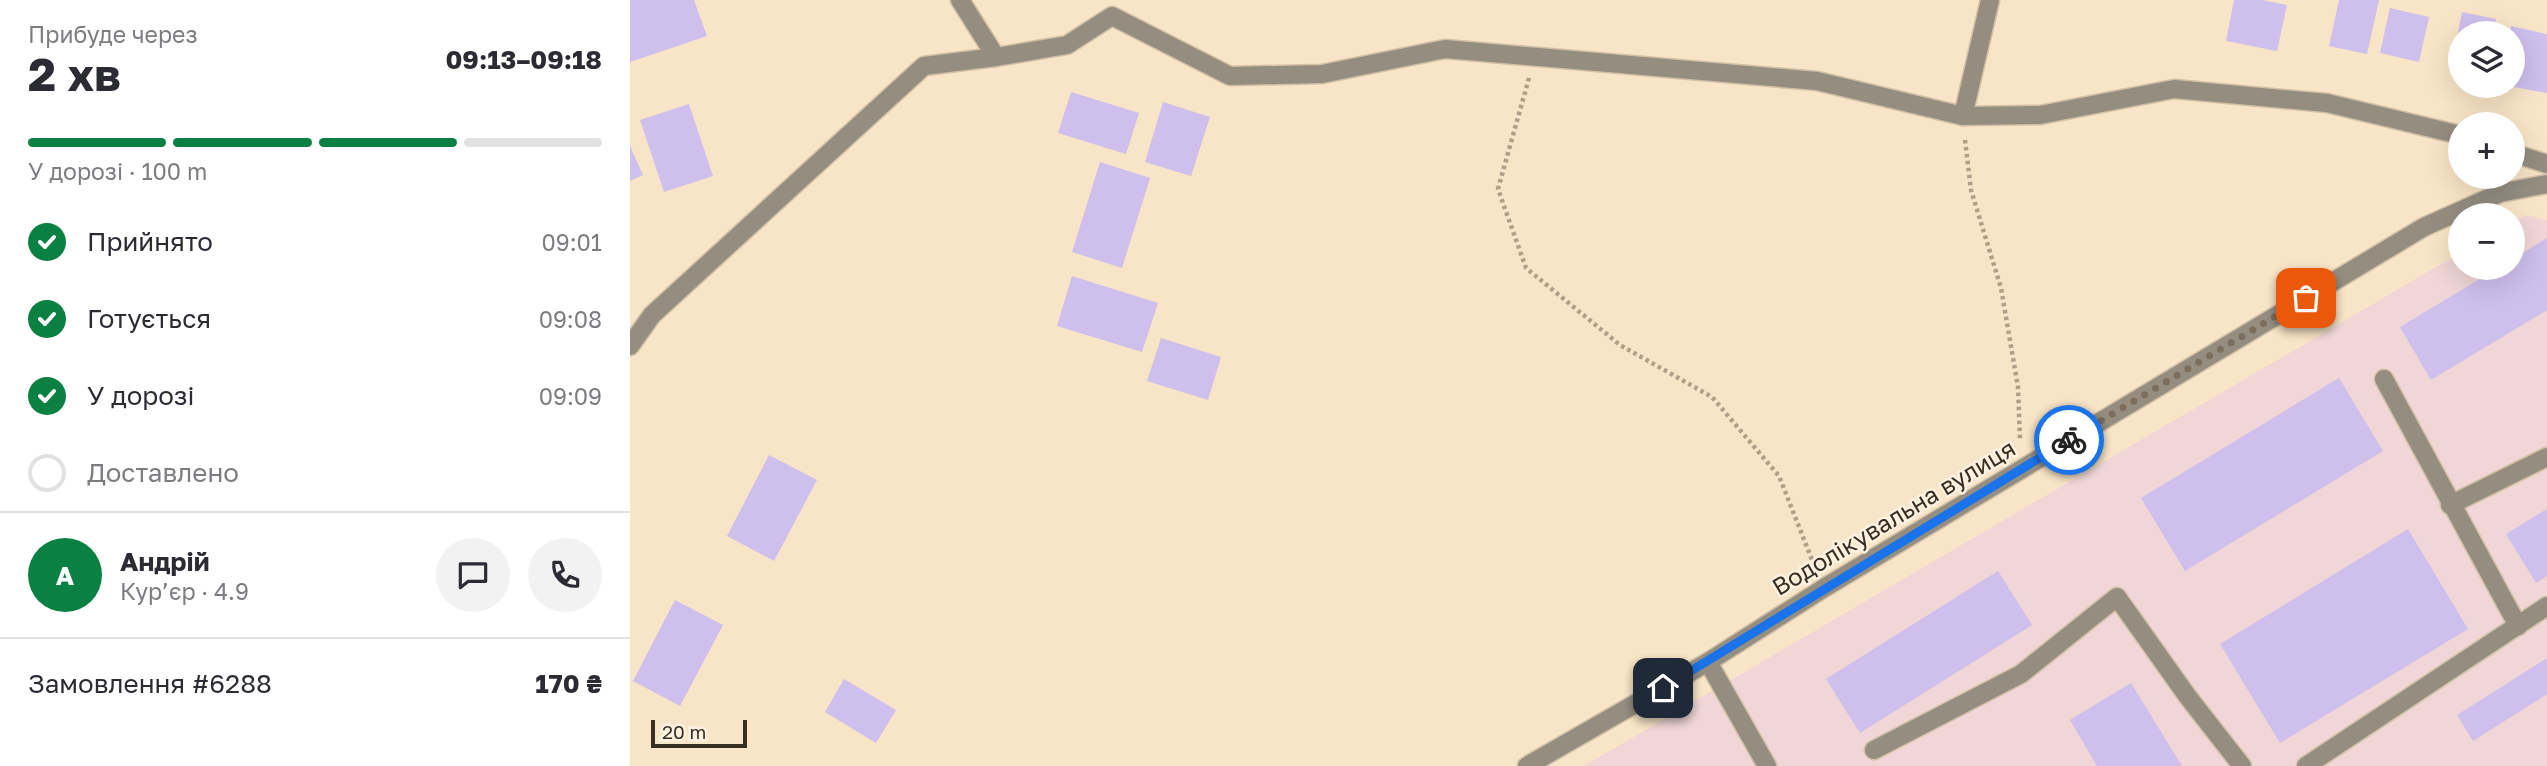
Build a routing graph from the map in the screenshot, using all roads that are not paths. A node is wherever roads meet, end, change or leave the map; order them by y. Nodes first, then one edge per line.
1 (960, 0) edge
2 (1990, 0) edge
3 (996, 57) junction
4 (1963, 116) junction
5 (2448, 132) edge
6 (2525, 157) edge
7 (2547, 164) edge
8 (2547, 184) edge
9 (630, 346) edge
10 (2384, 379) dead end
11 (2547, 457) edge
12 (2450, 505) junction
13 (2547, 606) edge
14 (2518, 626) junction
15 (1708, 662) junction
16 (1874, 750) dead end
17 (1527, 766) edge
18 (1767, 766) edge
19 (2242, 766) edge
20 (2306, 766) edge

1 - 3 street
2 - 4 street
3 - 4 street
3 - 9 street
4 - 5 street
6 - 7 street
8 - 15 street, Водолікувальна вулиця
10 - 12 street
11 - 12 street
12 - 14 street
13 - 14 street
14 - 20 street
15 - 17 street, Водолікувальна вулиця
15 - 18 street
16 - 19 street

